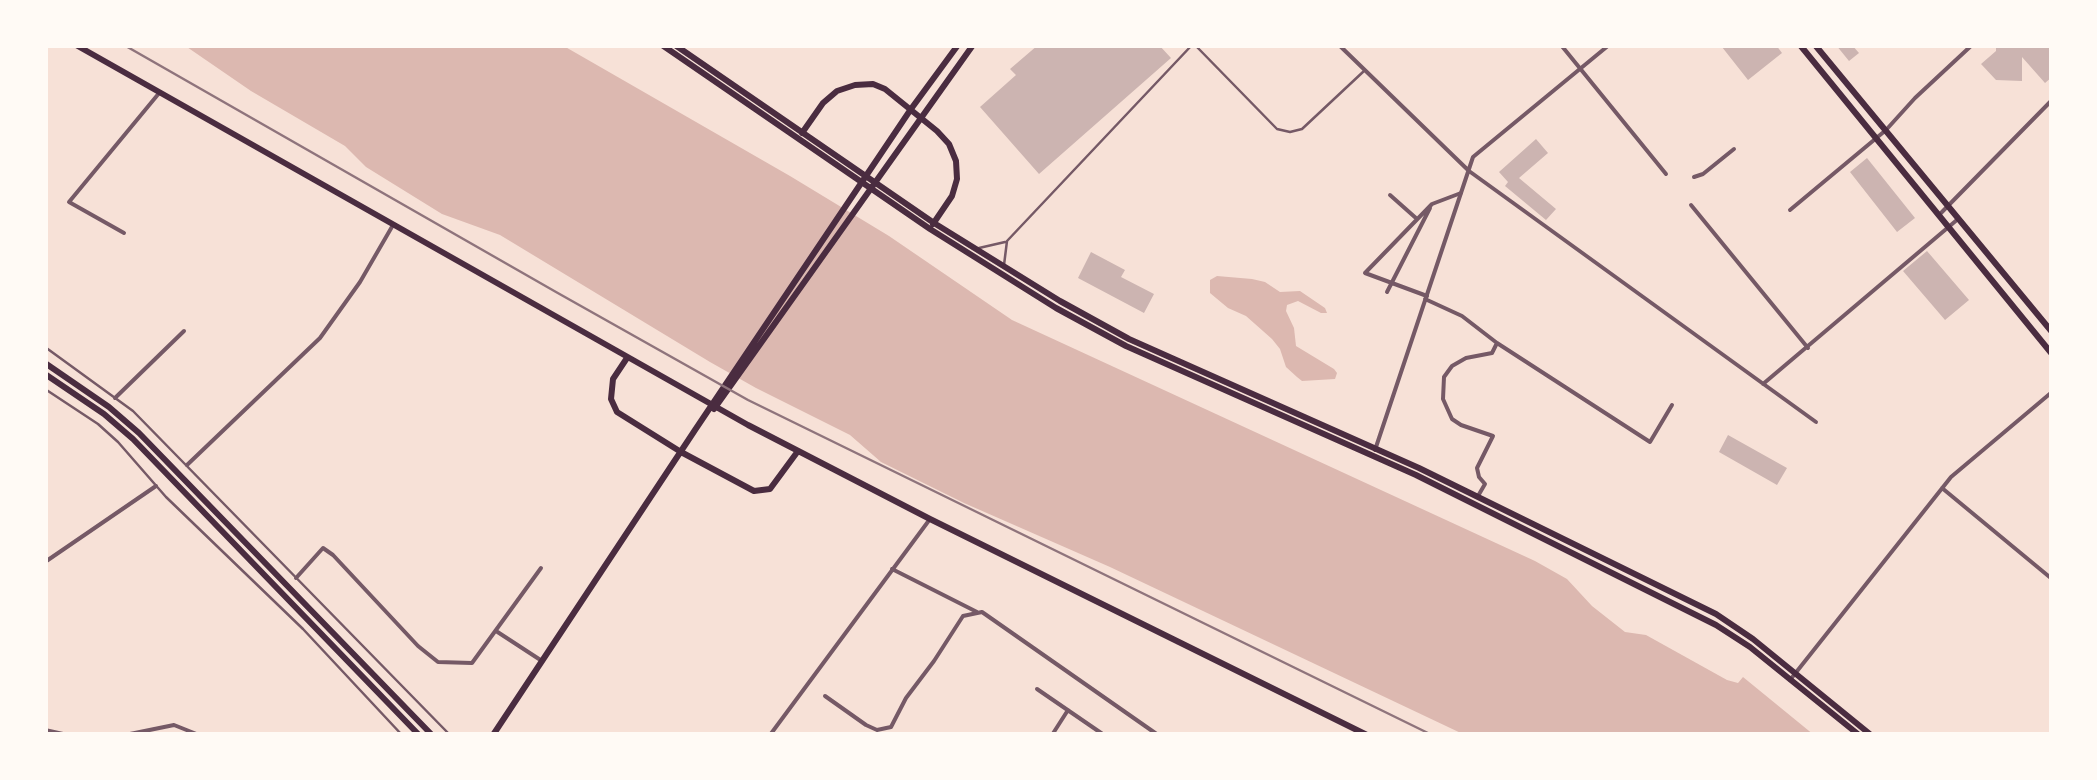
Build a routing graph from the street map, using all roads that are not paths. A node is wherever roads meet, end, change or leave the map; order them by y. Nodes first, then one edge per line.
1 (76, 45) edge
2 (662, 45) edge
3 (676, 45) edge
4 (958, 45) edge
5 (973, 45) edge
6 (1193, 45) edge
7 (1339, 45) edge
8 (1561, 45) edge
9 (1609, 45) edge
10 (1800, 45) edge
11 (1815, 45) edge
12 (1972, 45) edge
13 (1581, 69) junction
14 (1365, 70) junction
15 (160, 92) junction
16 (2052, 100) edge
17 (911, 109) junction
18 (921, 118) junction
19 (1886, 130) junction
20 (800, 136) junction
21 (1877, 138) junction
22 (1734, 149) dead end
23 (1468, 171) junction
24 (1666, 174) dead end
25 (1694, 177) dead end
26 (1461, 193) junction
27 (1390, 195) dead end
28 (1432, 204) junction
29 (1692, 205) dead end
30 (1948, 206) junction
31 (1790, 210) dead end
32 (1940, 214) junction
33 (1958, 218) junction
34 (1417, 219) junction
35 (393, 225) junction
36 (932, 226) junction
37 (1950, 226) junction
38 (124, 233) dead end
39 (1007, 242) junction
40 (975, 249) junction
41 (1004, 267) junction
42 (1392, 282) junction
43 (1387, 292) dead end
44 (1426, 297) junction
45 (2051, 329) edge
46 (184, 331) dead end
47 (1497, 343) junction
48 (45, 347) edge
49 (1808, 348) junction
50 (2052, 354) edge
51 (628, 358) junction
52 (45, 363) edge
53 (45, 374) edge
54 (1763, 384) junction
55 (45, 389) edge
56 (2052, 392) edge
57 (116, 398) junction
58 (1672, 405) dead end
59 (1816, 422) dead end
60 (684, 449) junction
61 (798, 450) junction
62 (1374, 452) junction
63 (187, 464) junction
64 (156, 486) junction
65 (1942, 488) junction
66 (1478, 496) junction
67 (930, 518) junction
68 (45, 562) edge
69 (541, 568) dead end
70 (892, 569) junction
71 (296, 578) junction
72 (2052, 580) edge
73 (979, 613) junction
74 (496, 631) junction
75 (542, 661) junction
76 (1793, 677) junction
77 (1037, 690) dead end
78 (825, 696) dead end
79 (1068, 710) junction
80 (45, 730) edge
81 (63, 734) edge
82 (125, 735) edge
83 (200, 735) edge
84 (402, 735) edge
85 (419, 735) edge
86 (432, 735) edge
87 (450, 735) edge
88 (493, 735) edge
89 (770, 735) edge
90 (1052, 735) edge
91 (1104, 735) edge
92 (1158, 735) edge
93 (1367, 735) edge
94 (1859, 735) edge
95 (1871, 735) edge

1 - 15 main road
2 - 20 main road
3 - 20 main road
4 - 17 main road
5 - 18 main road
6 - 14 lane
6 - 39 lane
7 - 14 street
8 - 13 street
9 - 13 street
10 - 21 main road
11 - 19 main road
12 - 19 street
13 - 23 street
13 - 24 street
14 - 23 street
15 - 35 main road
15 - 38 street
16 - 30 street
17 - 18 main road
17 - 20 main road
17 - 60 main road
18 - 36 main road
18 - 60 main road
19 - 21 street
19 - 30 main road
20 - 36 main road
21 - 31 street
21 - 32 main road
22 - 25 street
23 - 26 street
23 - 54 street
26 - 28 street
26 - 44 street
27 - 34 street
28 - 34 street
28 - 42 street
29 - 49 street
30 - 32 street
30 - 33 main road
32 - 37 main road
33 - 37 street
33 - 45 main road
34 - 42 street
35 - 51 main road
35 - 63 street
36 - 40 main road
36 - 62 main road
37 - 49 street
37 - 50 main road
39 - 40 lane
39 - 41 lane
40 - 41 main road
41 - 62 main road
42 - 43 street
42 - 44 street
44 - 47 street
44 - 62 street
46 - 57 street
47 - 58 street
47 - 66 street
48 - 57 lane
49 - 54 street
51 - 60 main road
51 - 61 main road
52 - 86 main road
53 - 85 main road
54 - 59 street
55 - 64 lane
56 - 65 street
57 - 63 lane
60 - 61 main road
60 - 75 main road
61 - 67 main road
62 - 66 main road
62 - 76 main road
63 - 71 lane
64 - 68 street
64 - 84 lane
65 - 72 street
65 - 76 street
66 - 76 main road
67 - 70 street
67 - 93 main road
69 - 74 street
70 - 73 street
70 - 89 street
71 - 74 street
71 - 87 lane
73 - 78 street
73 - 92 street
74 - 75 street
75 - 88 main road
76 - 94 main road
76 - 95 main road
77 - 79 street
79 - 90 street
79 - 91 street
80 - 81 street
82 - 83 street

